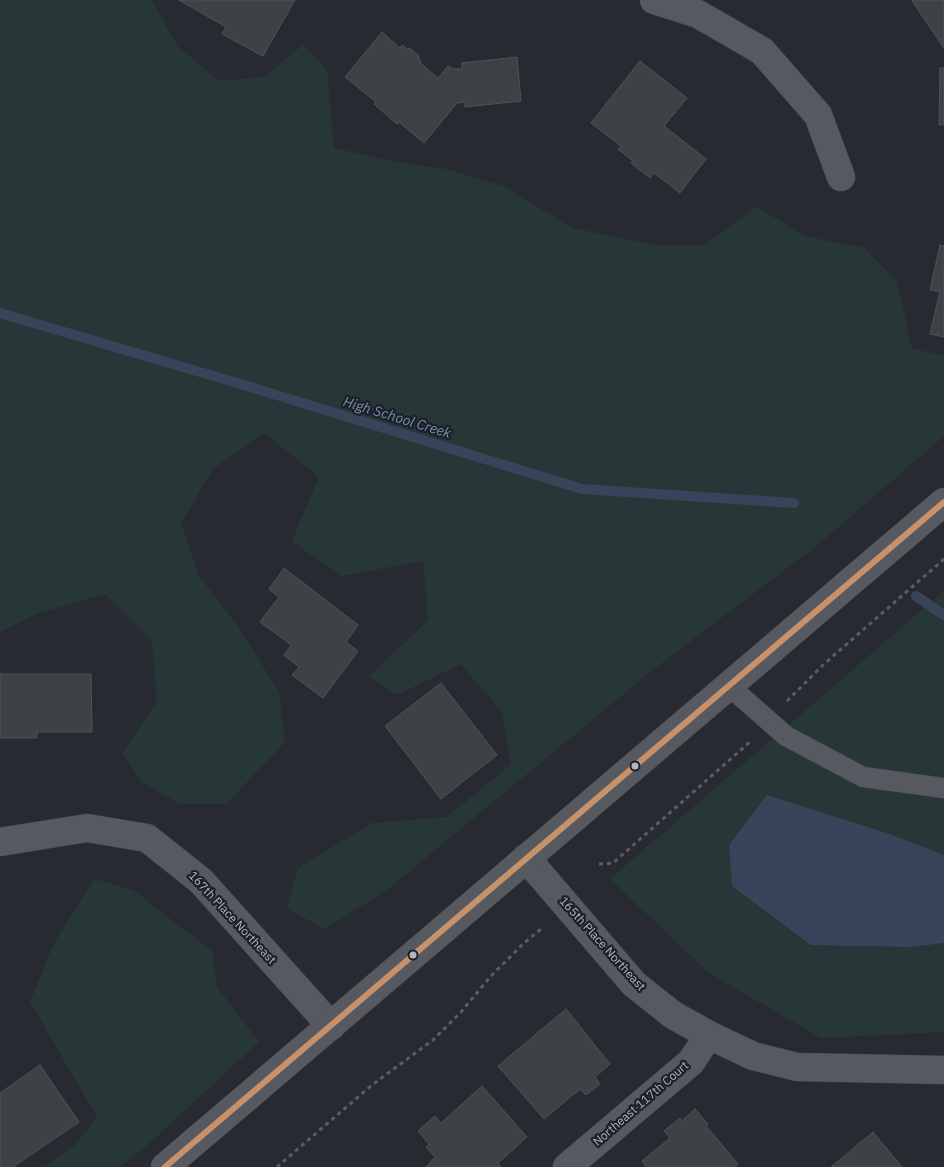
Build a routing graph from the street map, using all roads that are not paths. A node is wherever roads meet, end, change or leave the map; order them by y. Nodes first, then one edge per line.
1 (654, 0) edge
2 (841, 177) dead end
3 (944, 502) edge
4 (729, 686) junction
5 (944, 788) edge
6 (0, 842) edge
7 (526, 858) junction
8 (331, 1026) junction
9 (709, 1036) junction
10 (944, 1070) edge
11 (165, 1167) edge
12 (567, 1167) edge

1 - 2 street
3 - 4 street
4 - 5 lane
4 - 7 street
6 - 8 street, 167th Place Northeast
7 - 8 street
7 - 9 street, 165th Place Northeast
8 - 11 street
9 - 10 street, 165th Place Northeast
9 - 12 street, Northeast 117th Court

